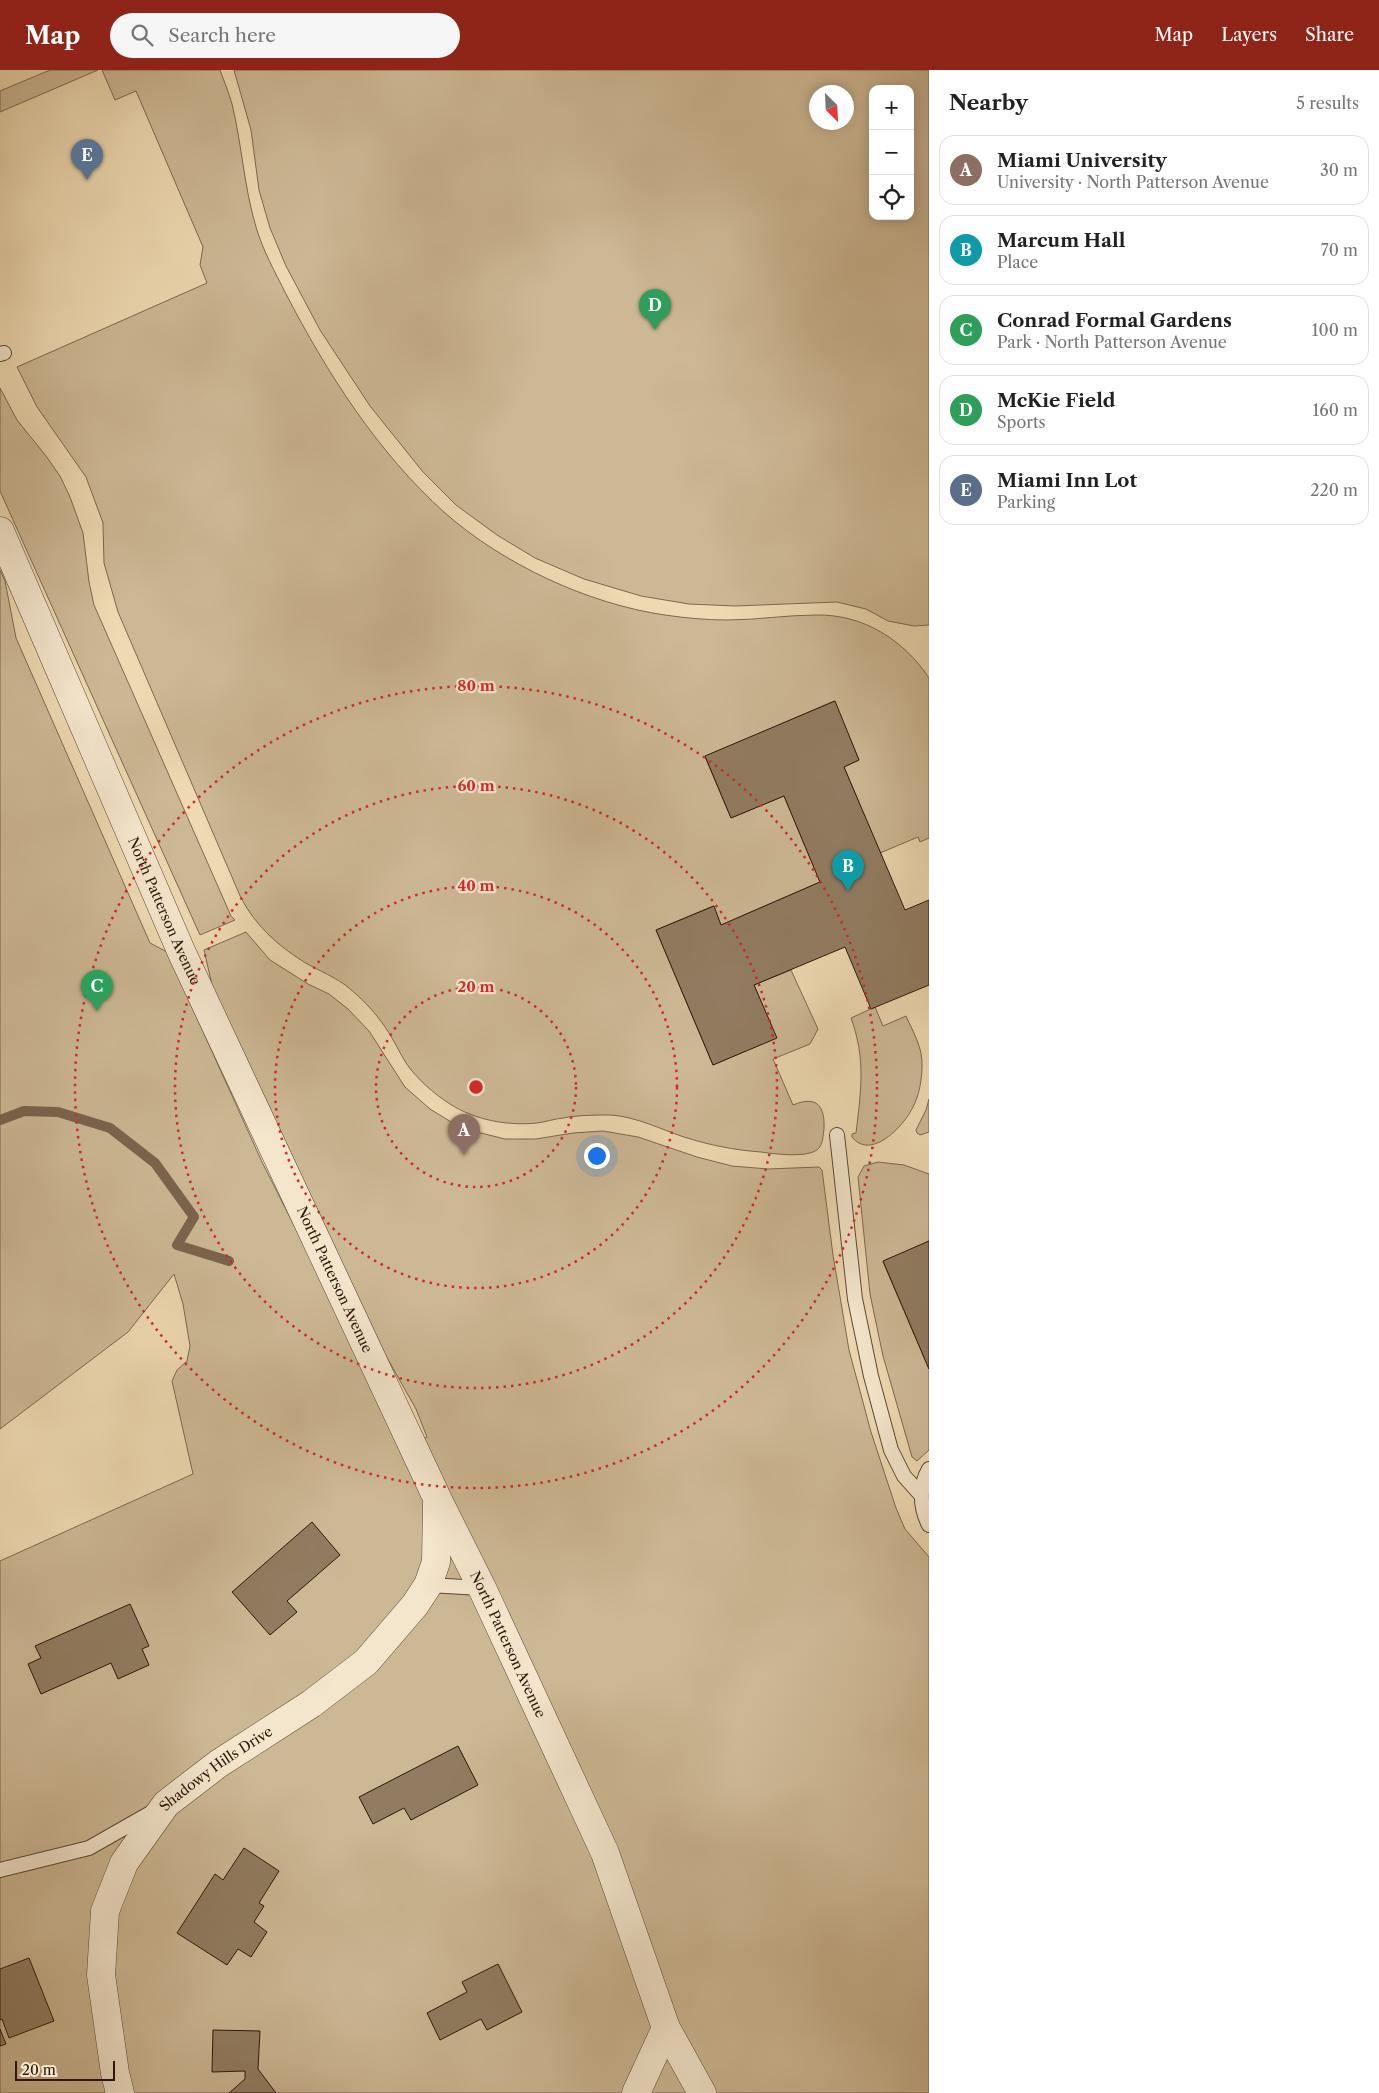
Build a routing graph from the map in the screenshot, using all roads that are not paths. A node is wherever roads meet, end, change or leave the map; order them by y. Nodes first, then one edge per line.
1 (0, 531) edge
2 (837, 1135) dead end
3 (929, 1469) edge
4 (922, 1495) junction
5 (438, 1500) junction
6 (929, 1525) edge
7 (428, 1585) junction
8 (482, 1588) junction
9 (166, 1804) junction
10 (0, 1870) edge
11 (666, 2028) junction
12 (120, 2093) edge
13 (636, 2093) edge
14 (702, 2093) edge

1 - 5 street, North Patterson Avenue
2 - 4 lane
3 - 4 lane
4 - 6 lane
5 - 7 street, Shadowy Hills Drive
5 - 8 street, North Patterson Avenue
7 - 8 lane
7 - 9 street, Shadowy Hills Drive
8 - 11 street, North Patterson Avenue
9 - 10 lane
9 - 12 street, Shadowy Hills Drive
11 - 13 street
11 - 14 street, North Patterson Avenue

